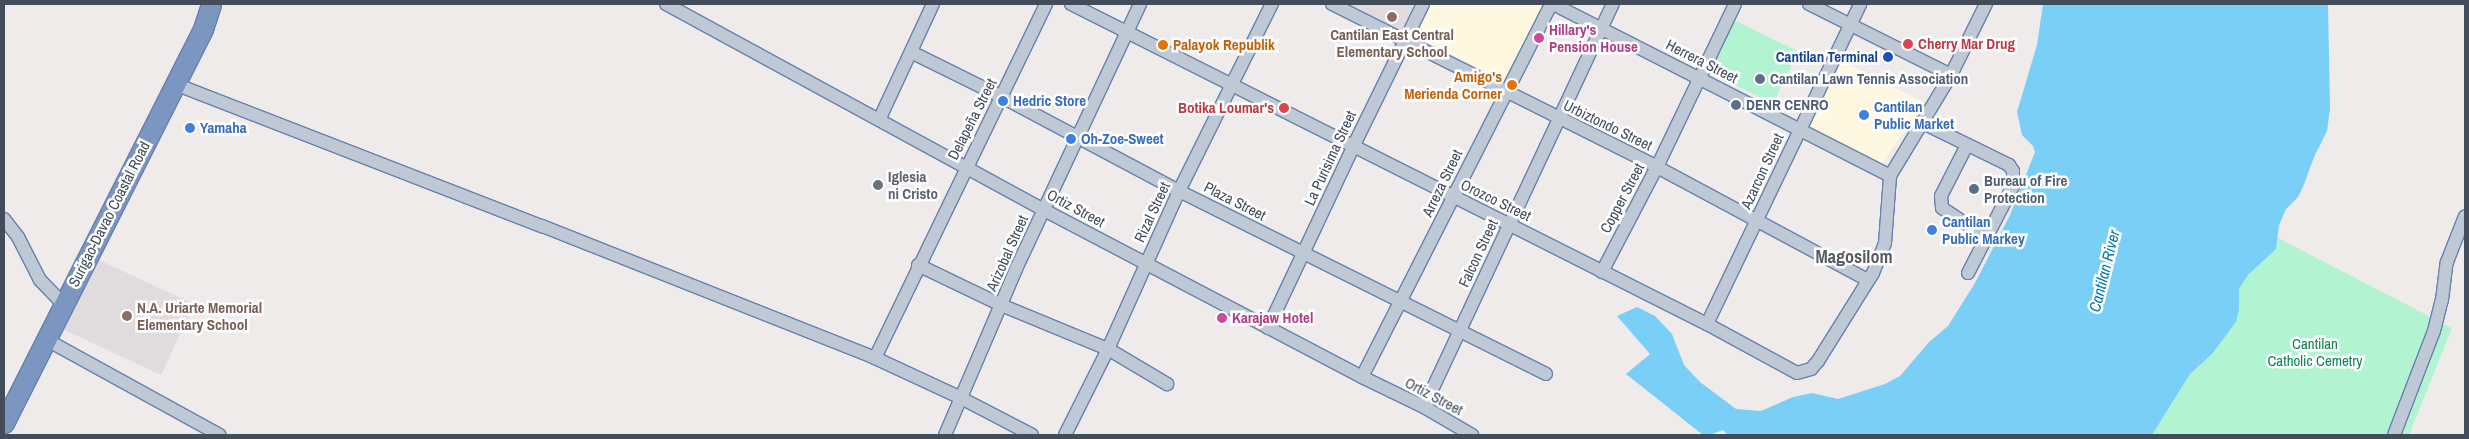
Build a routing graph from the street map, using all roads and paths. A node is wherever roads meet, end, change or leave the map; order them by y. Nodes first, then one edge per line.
1 (666, 4) edge
2 (933, 4) edge
3 (1046, 4) edge
4 (1071, 4) edge
5 (1140, 4) edge
6 (1272, 4) edge
7 (1332, 4) edge
8 (1424, 4) edge
9 (1552, 4) edge
10 (1613, 4) edge
11 (1735, 4) edge
12 (1809, 4) edge
13 (1860, 4) edge
14 (1986, 4) edge
15 (212, 8) edge
16 (1849, 24) junction
17 (1602, 28) junction
18 (1126, 31) junction
19 (1406, 40) junction
20 (911, 52) junction
21 (1951, 75) junction
22 (1699, 80) junction
23 (175, 84) junction
24 (1231, 84) junction
25 (1506, 90) junction
26 (1002, 97) junction
27 (880, 118) junction
28 (1560, 120) junction
29 (1923, 122) junction
30 (1800, 129) junction
31 (1078, 139) junction
32 (1967, 145) junction
33 (1353, 147) junction
34 (967, 166) junction
35 (1657, 167) junction
36 (1890, 176) junction
37 (1178, 191) junction
38 (1453, 197) junction
39 (1044, 210) junction
40 (2465, 216) edge
41 (4, 219) edge
42 (1757, 221) junction
43 (1509, 224) junction
44 (1986, 237) junction
45 (1304, 254) junction
46 (1146, 263) junction
47 (918, 265) junction
48 (1602, 272) junction
49 (1968, 273) dead end
50 (1868, 280) junction
51 (1400, 303) junction
52 (63, 304) junction
53 (1001, 304) junction
54 (1707, 324) junction
55 (1268, 328) junction
56 (1459, 332) junction
57 (47, 340) junction
58 (1108, 349) junction
59 (875, 358) junction
60 (1546, 374) dead end
61 (1362, 377) junction
62 (1167, 384) dead end
63 (961, 398) junction
64 (1424, 407) junction
65 (4, 423) edge
66 (220, 435) edge
67 (945, 435) edge
68 (1032, 435) edge
69 (1065, 435) edge
70 (1472, 435) edge
71 (2394, 435) edge

1 - 27 street, Ortiz Street
2 - 20 street
3 - 26 street, Delapeña Street
4 - 18 street, Orozco Street
5 - 18 street, Arizobal Street
6 - 24 street, Rizal Street
7 - 19 street, Urbiztondo Street
8 - 19 street, La Purisima Street
9 - 17 street, Herrera Street
9 - 25 street, Arreza Street
10 - 17 street, Falcon Street
11 - 22 street, Copper Street
12 - 16 street
13 - 16 street, Azarcon Street
14 - 21 street
15 - 23 highway, Surigao-Davao Coastal Road
16 - 21 street
16 - 30 street, Azarcon Street
17 - 22 street, Herrera Street
17 - 28 street, Falcon Street
18 - 24 street, Orozco Street
18 - 31 street, Arizobal Street
19 - 25 street, Urbiztondo Street
19 - 33 street, La Purisima Street
20 - 26 street, Plaza Street
20 - 27 street
21 - 29 street
22 - 30 street, Herrera Street
22 - 35 street, Copper Street
23 - 52 highway, Surigao-Davao Coastal Road
23 - 59 street
24 - 33 street, Orozco Street
24 - 37 street, Rizal Street
25 - 28 street, Urbiztondo Street
25 - 38 street, Arreza Street
26 - 31 street, Plaza Street
26 - 34 street, Delapeña Street
27 - 34 street, Ortiz Street
28 - 35 street, Urbiztondo Street
28 - 43 street, Falcon Street
29 - 32 street
29 - 36 street
30 - 36 street, Herrera Street
30 - 42 street, Azarcon Street
31 - 37 street, Plaza Street
31 - 39 street, Arizobal Street
32 - 44 street
32 - 44 street
33 - 38 street, Orozco Street
33 - 45 street, La Purisima Street
34 - 39 street, Ortiz Street
34 - 47 street, Delapeña Street
35 - 42 street, Urbiztondo Street
35 - 48 street, Copper Street
36 - 50 street, Orozco Street
37 - 45 street, Plaza Street
37 - 46 street, Rizal Street
38 - 43 street, Orozco Street
38 - 51 street, Arreza Street
39 - 46 street, Ortiz Street
39 - 53 street, Arizobal Street
40 - 71 street
41 - 52 street
42 - 50 street, Urbiztondo Street
42 - 54 street, Azarcon Street
43 - 48 street, Orozco Street
43 - 56 street, Falcon Street
44 - 49 street
45 - 51 street, Plaza Street
45 - 55 street, La Purisima Street
46 - 55 street, Ortiz Street
46 - 58 street, Rizal Street
47 - 53 street
47 - 59 street, Delapeña Street
48 - 54 street, Orozco Street
50 - 54 street, Orozco Street
51 - 56 street, Plaza Street
51 - 61 street, Arreza Street
52 - 57 highway, Surigao-Davao Coastal Road
53 - 58 street
53 - 63 street, Arizobal Street
55 - 61 street, Ortiz Street
56 - 60 street, Plaza Street
56 - 64 street, Falcon Street
57 - 65 highway, Surigao-Davao Coastal Road
57 - 66 street
58 - 62 street
58 - 69 street, Rizal Street
59 - 63 street
61 - 64 street, Ortiz Street
63 - 67 street, Arizobal Street
63 - 68 street
64 - 70 street, Ortiz Street

